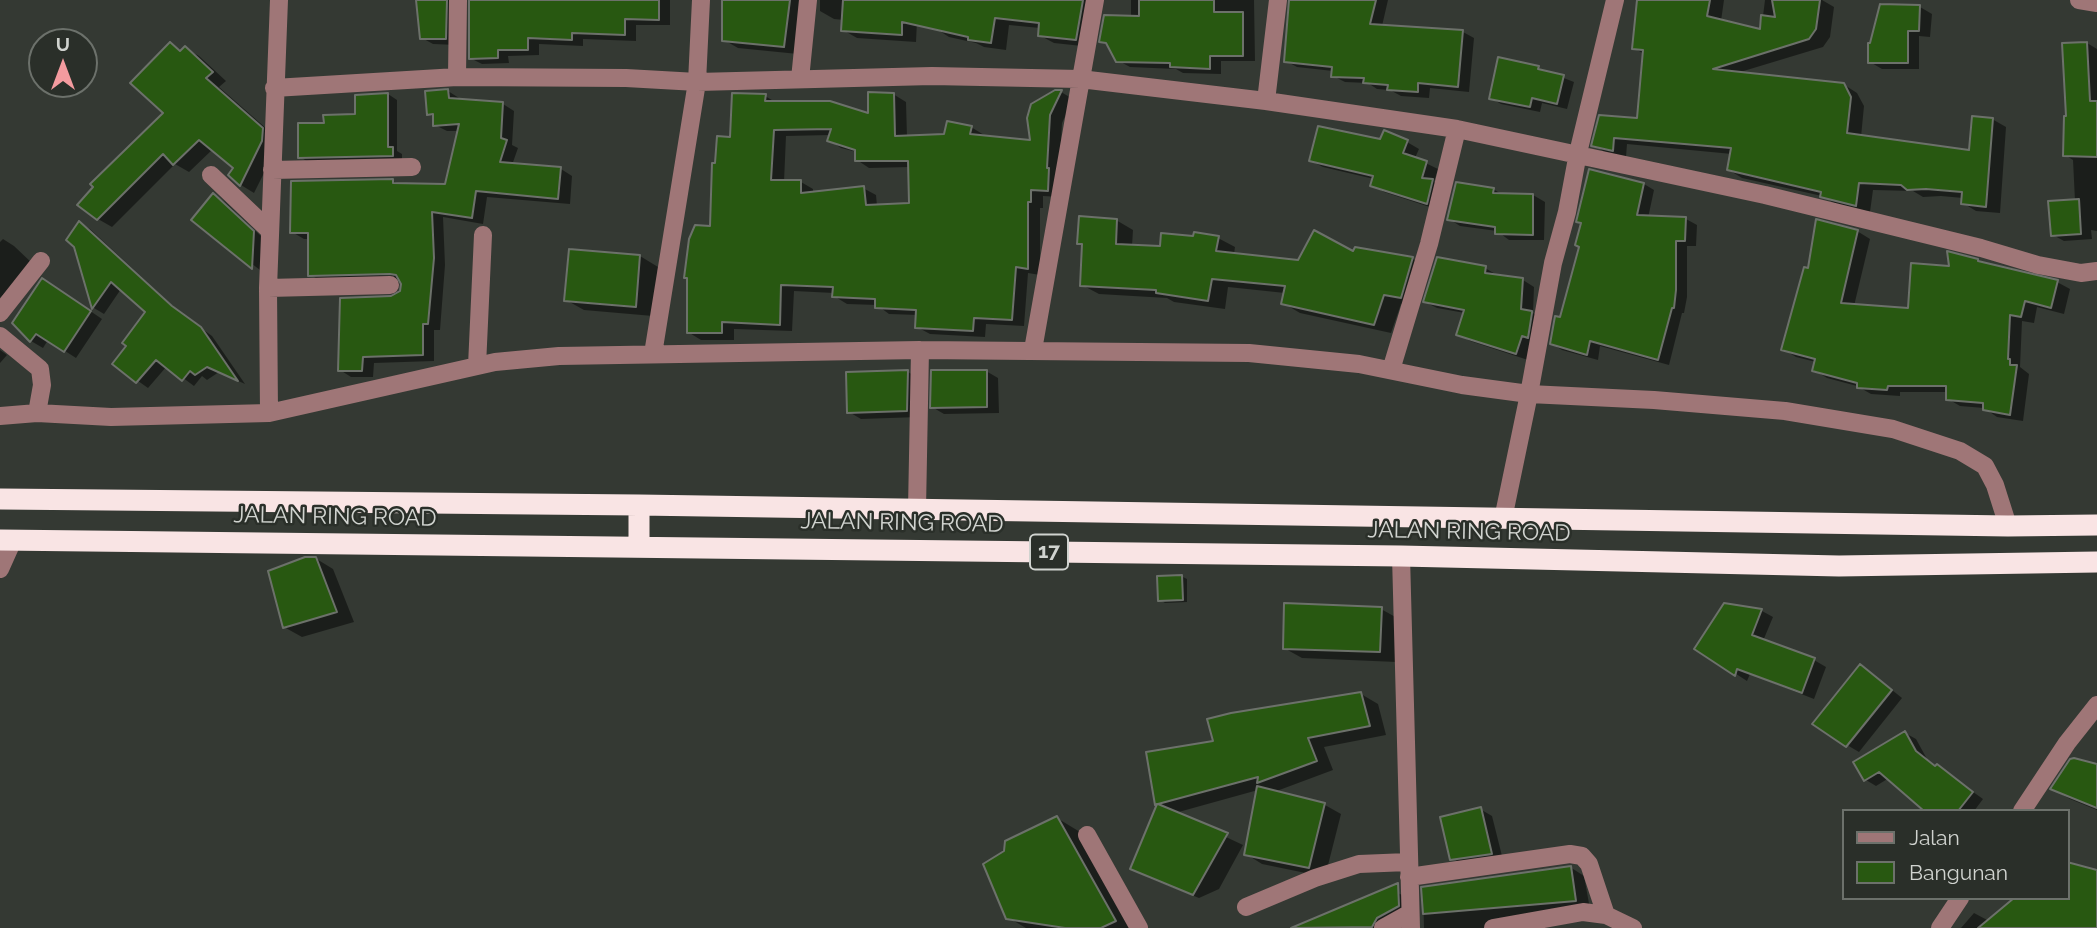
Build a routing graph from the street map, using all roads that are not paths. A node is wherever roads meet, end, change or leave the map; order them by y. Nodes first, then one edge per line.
1 (279, 0) edge
2 (458, 0) edge
3 (701, 0) edge
4 (808, 0) edge
5 (1095, 0) edge
6 (1278, 0) edge
7 (1615, 0) edge
8 (457, 77) junction
9 (800, 79) junction
10 (1080, 79) junction
11 (697, 82) junction
12 (274, 88) junction
13 (1266, 101) junction
14 (1457, 129) junction
15 (1578, 153) junction
16 (412, 167) dead end
17 (272, 170) junction
18 (211, 175) dead end
19 (270, 231) junction
20 (483, 235) dead end
21 (41, 261) dead end
22 (2097, 271) edge
23 (390, 285) dead end
24 (268, 288) junction
25 (0, 313) edge
26 (0, 336) edge
27 (920, 350) junction
28 (1033, 350) junction
29 (653, 354) junction
30 (477, 366) junction
31 (1391, 370) junction
32 (1529, 394) junction
33 (37, 412) junction
34 (269, 412) junction
35 (0, 416) edge
36 (0, 499) edge
37 (639, 505) junction
38 (917, 509) junction
39 (1503, 519) junction
40 (2094, 521) edge
41 (2008, 526) junction
42 (7, 540) edge
43 (639, 546) junction
44 (1401, 556) junction
45 (2097, 562) edge
46 (0, 569) edge
47 (2097, 705) edge
48 (2023, 809) edge
49 (1087, 835) dead end
50 (1408, 870) junction
51 (1959, 900) edge
52 (1247, 907) dead end
53 (1606, 915) junction
54 (1410, 921) edge
55 (1139, 928) edge
56 (1383, 928) edge
57 (1493, 928) edge
58 (1633, 928) edge
59 (1940, 928) edge

1 - 12 street
2 - 8 street
3 - 11 street
4 - 9 street
5 - 10 street
6 - 13 street
7 - 15 street
8 - 11 street
8 - 12 street
9 - 10 street
9 - 11 street
10 - 13 street
10 - 28 street
11 - 29 street
12 - 17 street
13 - 14 street
14 - 15 street
14 - 31 street
15 - 22 street
15 - 32 street
16 - 17 street
17 - 19 street
18 - 19 street
19 - 24 street
20 - 30 street
21 - 25 street
23 - 24 street
24 - 34 street
26 - 33 street
27 - 28 street
27 - 29 street
27 - 38 street
28 - 31 street
29 - 30 street
30 - 34 street
31 - 32 street
32 - 39 street
32 - 41 street
33 - 34 street
33 - 35 street
36 - 37 highway, JALAN RING ROAD / 17
37 - 38 highway, JALAN RING ROAD / 17
37 - 43 highway
38 - 39 highway, JALAN RING ROAD / 17
39 - 41 highway, JALAN RING ROAD / 17
40 - 41 highway, JALAN RING ROAD / 17
42 - 43 highway, JALAN RING ROAD / 17
42 - 46 street
43 - 44 highway, JALAN RING ROAD / 17
44 - 45 highway, JALAN RING ROAD / 17
44 - 50 street
47 - 48 street
49 - 55 street
50 - 52 street
50 - 53 street
50 - 54 street
51 - 59 street
53 - 57 street
53 - 58 street
54 - 56 street

